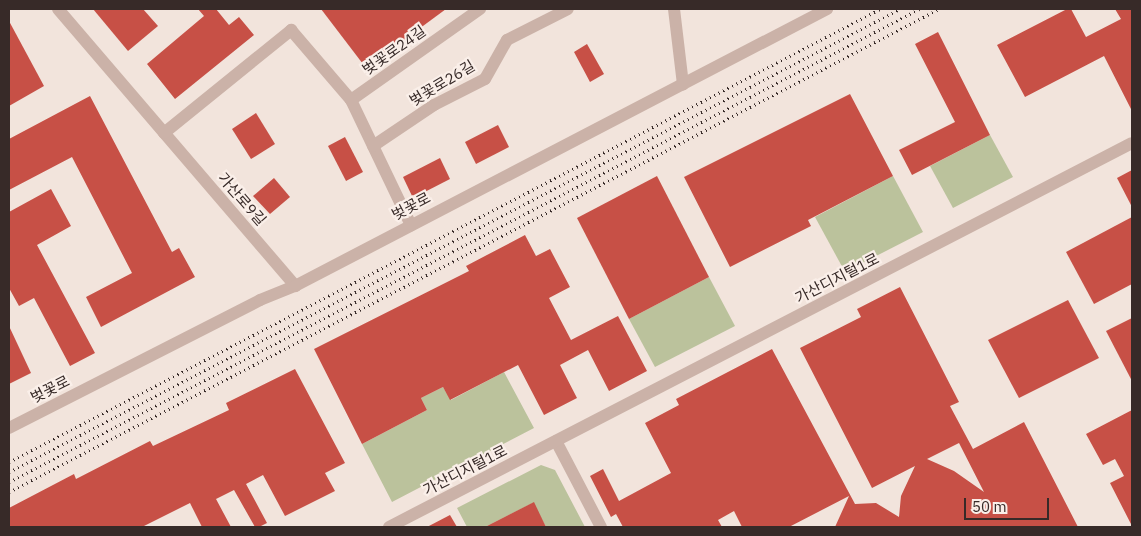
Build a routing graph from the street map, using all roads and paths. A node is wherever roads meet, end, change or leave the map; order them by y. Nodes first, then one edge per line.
1 (58, 9) edge
2 (480, 9) edge
3 (568, 9) edge
4 (674, 9) edge
5 (826, 9) edge
6 (683, 84) junction
7 (351, 100) junction
8 (164, 134) junction
9 (1132, 143) edge
10 (373, 146) junction
11 (411, 225) junction
12 (295, 286) junction
13 (9, 428) edge
14 (556, 441) junction
15 (389, 527) edge
16 (601, 527) edge

1 - 8 street, 가산로9길
2 - 7 street, 벚꽃로24길
3 - 10 street, 벚꽃로26길
4 - 6 street
5 - 6 street, 벚꽃로
6 - 11 street, 벚꽃로
7 - 8 street
7 - 10 street
8 - 12 street, 가산로9길
9 - 14 street, 가산디지털1로
10 - 11 street
11 - 12 street, 벚꽃로
12 - 13 street, 벚꽃로
14 - 15 street, 가산디지털1로
14 - 16 street

